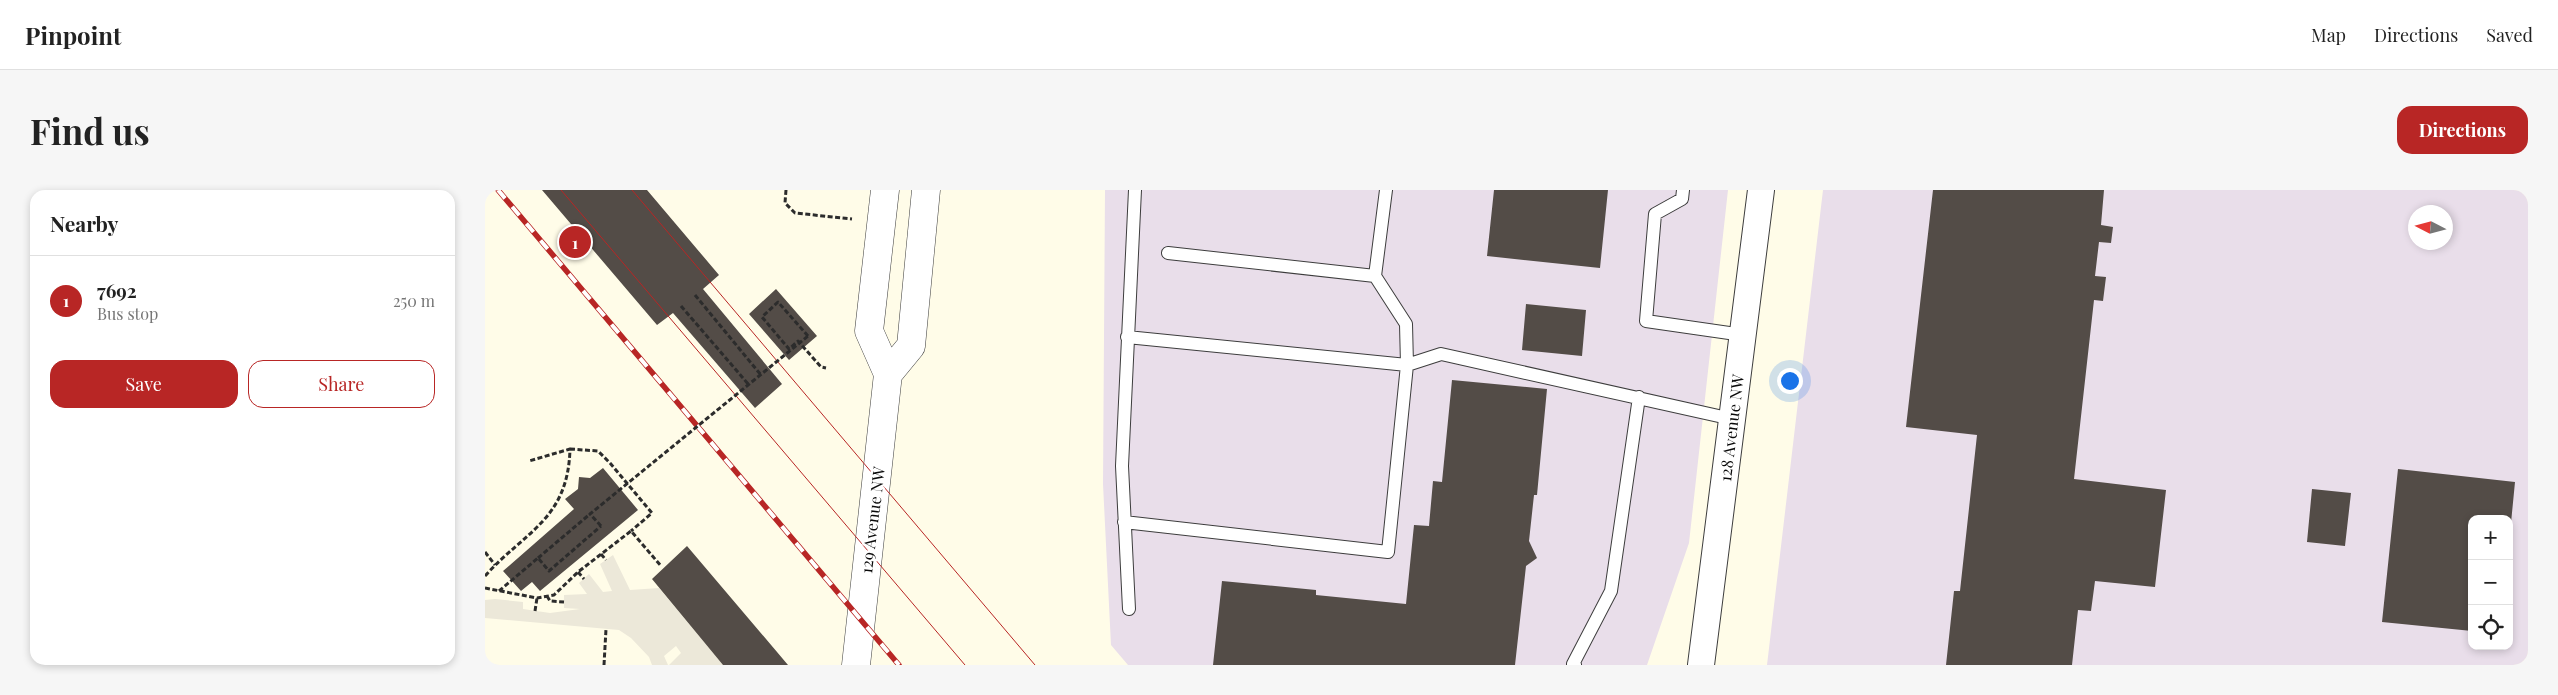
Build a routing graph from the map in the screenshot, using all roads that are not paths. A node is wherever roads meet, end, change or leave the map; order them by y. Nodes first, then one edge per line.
1 (885, 190) edge
2 (927, 190) edge
3 (1135, 190) edge
4 (1386, 190) edge
5 (1683, 190) edge
6 (1761, 190) edge
7 (1168, 253) dead end
8 (1375, 276) junction
9 (1743, 335) junction
10 (1127, 337) junction
11 (1407, 365) junction
12 (888, 374) junction
13 (1639, 397) junction
14 (1732, 420) junction
15 (1124, 522) junction
16 (1129, 609) dead end
17 (856, 665) edge
18 (1575, 665) edge
19 (1701, 665) edge

1 - 12 street
2 - 12 street
3 - 10 lane
4 - 8 lane
5 - 9 lane
6 - 9 street, 128 Avenue NW
7 - 8 lane
8 - 11 lane
9 - 14 street, 128 Avenue NW
10 - 11 lane
10 - 15 lane
11 - 13 lane
11 - 15 lane
12 - 17 street, 129 Avenue NW
13 - 14 lane
13 - 18 lane
14 - 19 street, 128 Avenue NW
15 - 16 lane

